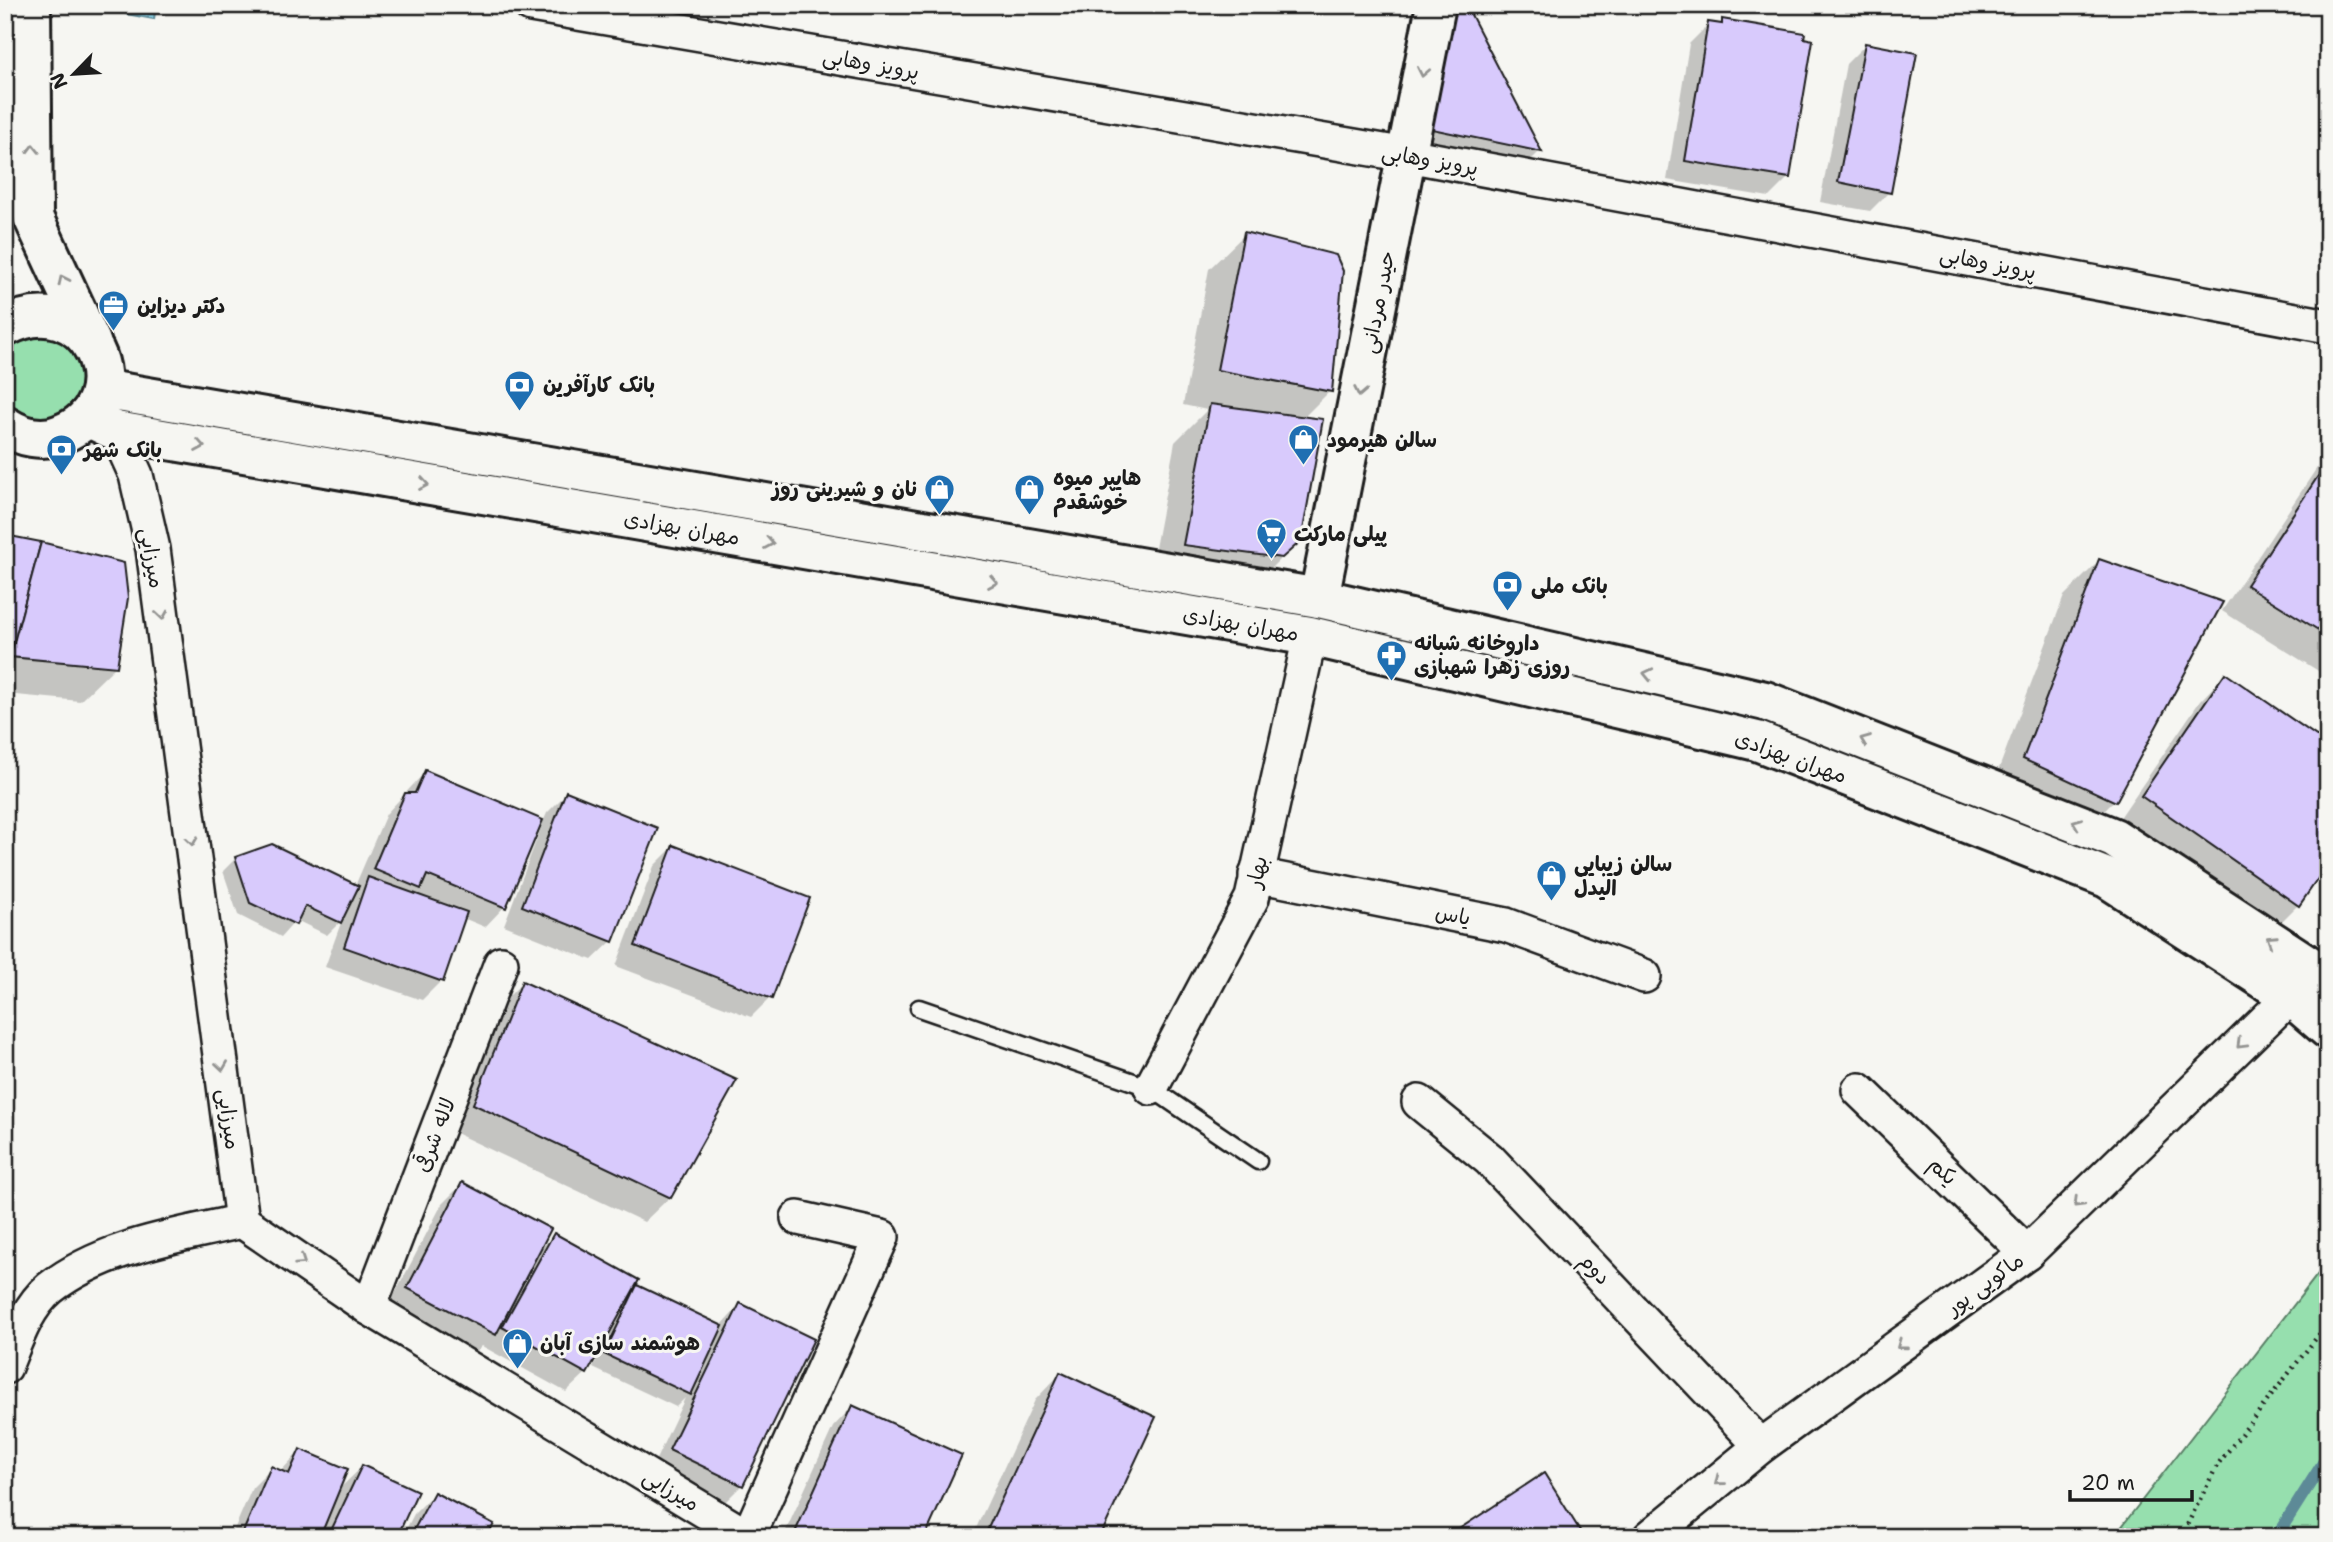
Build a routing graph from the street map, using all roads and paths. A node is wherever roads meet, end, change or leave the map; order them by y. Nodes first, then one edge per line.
1 (32, 5) edge
2 (531, 5) edge
3 (1436, 5) edge
4 (1406, 155) junction
5 (2328, 326) edge
6 (5, 327) edge
7 (91, 342) junction
8 (101, 412) junction
9 (5, 426) edge
10 (1319, 598) junction
11 (1310, 636) junction
12 (1256, 875) junction
13 (501, 963) dead end
14 (2324, 967) edge
15 (1644, 976) dead end
16 (2290, 996) junction
17 (919, 1008) dead end
18 (2328, 1029) edge
19 (1151, 1088) junction
20 (1859, 1090) dead end
21 (1419, 1102) dead end
22 (1258, 1161) dead end
23 (798, 1218) dead end
24 (242, 1221) junction
25 (2028, 1253) junction
26 (369, 1308) junction
27 (2328, 1323) edge
28 (5, 1367) edge
29 (1761, 1447) junction
30 (748, 1537) edge
31 (1650, 1537) edge
32 (2181, 1537) edge

7 -> 1 street
2 - 4 street, پرویز وهابی
3 -> 4 street, حیدر مردانی
4 - 5 street, پرویز وهابی
4 -> 10 street, حیدر مردانی
6 - 7 street
7 - 8 street
8 - 9 street
8 - 10 street, مهران بهزادی
8 -> 11 street, مهران بهزادی
8 -> 24 street, میرزایی
14 -> 10 street, مهران بهزادی
11 - 12 street, بهار
11 - 16 street, مهران بهزادی
12 - 15 street, یاس
12 - 19 street, بهار
13 - 26 street, لاله شرقی
14 - 16 street, ماکویی‌ پور
16 - 18 street, مهران بهزادی
16 -> 25 street, ماکویی‌ پور
17 - 19 lane
19 - 22 lane
20 - 25 street, یکم
21 - 29 street, دوم
23 - 30 street
24 -> 26 street, میرزایی
24 - 28 street
25 -> 29 street, ماکویی‌ پور
26 - 30 street, میرزایی
27 - 32 path
29 -> 31 street, ماکویی‌ پور

